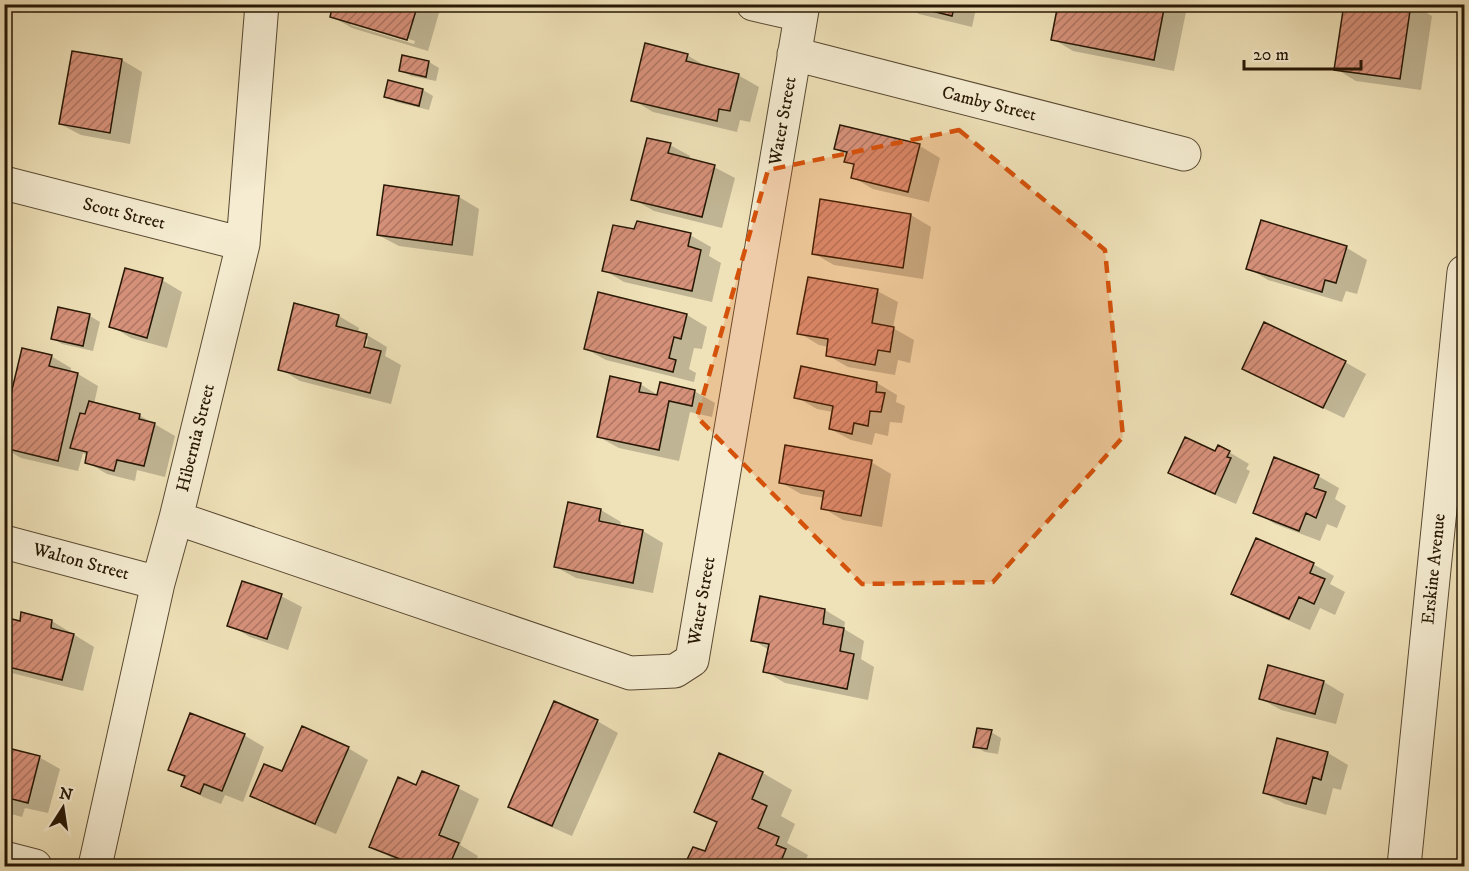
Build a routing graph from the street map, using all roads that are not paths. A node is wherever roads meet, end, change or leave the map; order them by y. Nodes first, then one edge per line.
1 (262, 4) edge
2 (753, 4) edge
3 (802, 10) edge
4 (794, 54) junction
5 (1184, 154) dead end
6 (4, 183) edge
7 (243, 244) junction
8 (1464, 272) edge
9 (176, 518) junction
10 (4, 542) edge
11 (158, 583) junction
12 (4, 858) edge
13 (35, 867) edge
14 (95, 867) edge
15 (1404, 867) edge

1 - 7 street, Hibernia Street
2 - 3 street
3 - 4 street, Water Street
4 - 5 street, Camby Street
4 - 9 street, Water Street
6 - 7 street, Scott Street
7 - 9 street, Hibernia Street
8 - 15 street, Erskine Avenue
9 - 11 street, Hibernia Street
10 - 11 street, Walton Street
11 - 14 street, Hibernia Street
12 - 13 street

